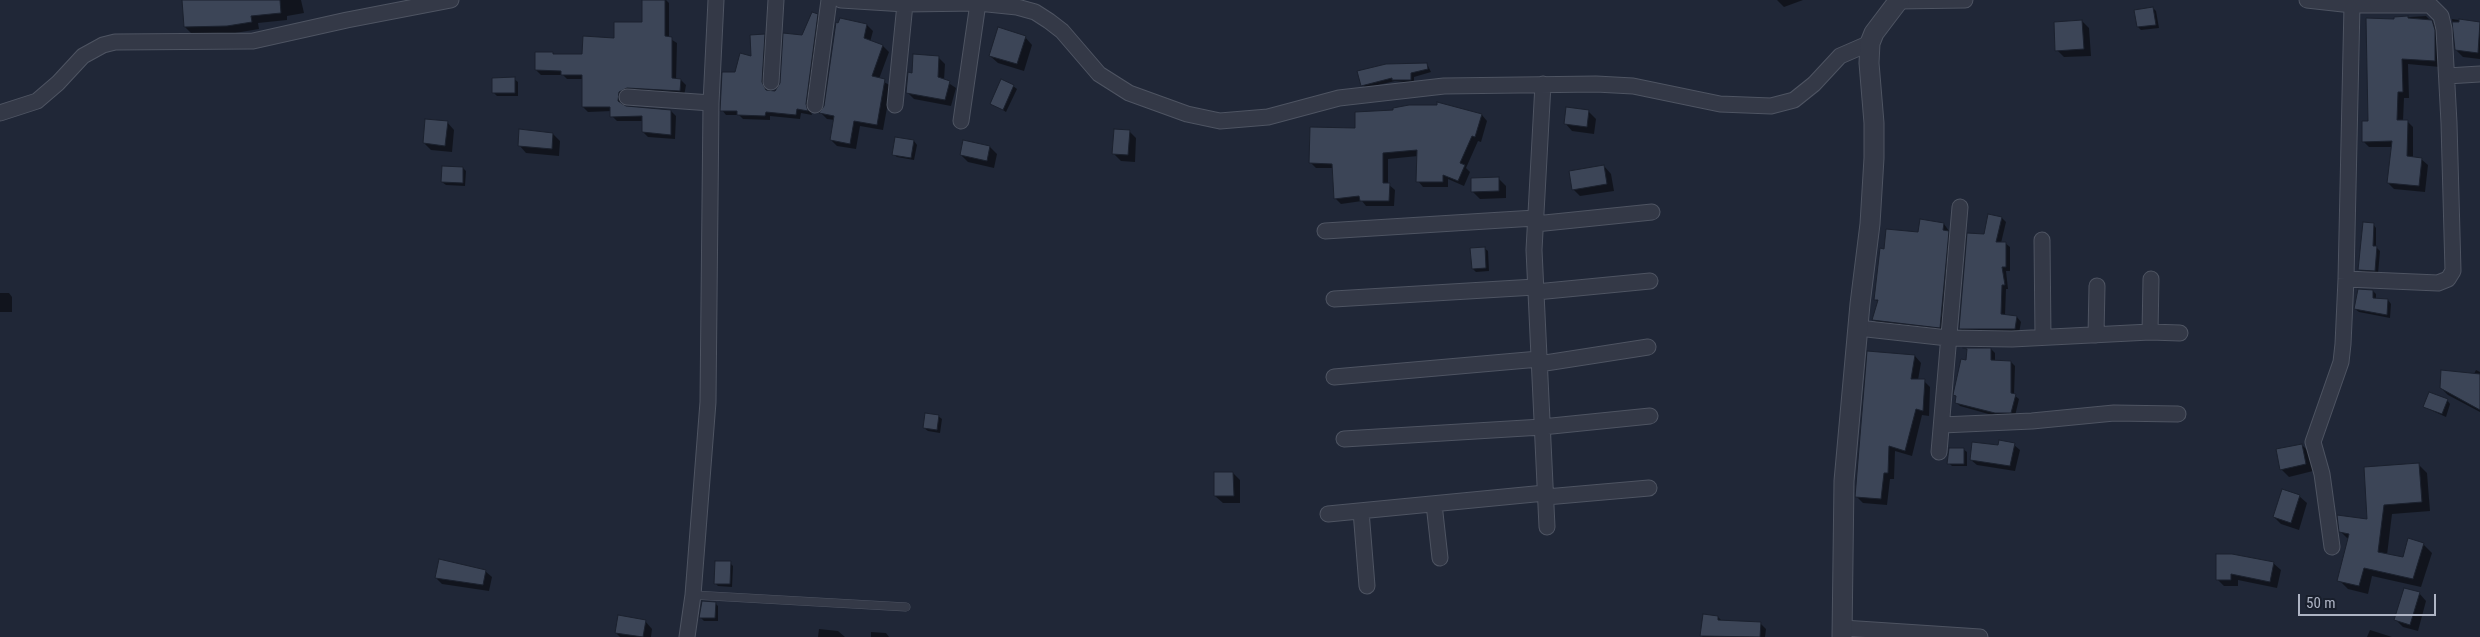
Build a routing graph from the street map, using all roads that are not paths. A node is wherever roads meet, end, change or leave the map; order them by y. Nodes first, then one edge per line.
1 (451, 0) edge
2 (716, 0) edge
3 (776, 0) edge
4 (829, 0) edge
5 (841, 0) edge
6 (1899, 0) edge
7 (1965, 0) edge
8 (2307, 0) edge
9 (978, 3) junction
10 (905, 4) junction
11 (2352, 5) junction
12 (1870, 43) junction
13 (2480, 74) edge
14 (2447, 76) junction
15 (771, 82) dead end
16 (1543, 84) junction
17 (627, 97) dead end
18 (711, 103) junction
19 (815, 105) dead end
20 (895, 105) dead end
21 (0, 114) edge
22 (961, 122) dead end
23 (1960, 207) dead end
24 (1652, 212) dead end
25 (1535, 221) junction
26 (1325, 232) dead end
27 (2042, 240) dead end
28 (2151, 279) dead end
29 (2346, 279) junction
30 (1650, 281) dead end
31 (2097, 286) dead end
32 (1536, 289) junction
33 (1334, 300) dead end
34 (1858, 328) junction
35 (2150, 332) junction
36 (2180, 333) dead end
37 (2096, 335) junction
38 (2043, 337) junction
39 (1948, 338) junction
40 (1648, 347) dead end
41 (1539, 361) junction
42 (1334, 376) dead end
43 (2178, 414) dead end
44 (1650, 416) dead end
45 (1942, 425) junction
46 (1542, 427) junction
47 (1344, 439) dead end
48 (1939, 452) dead end
49 (1649, 488) dead end
50 (1546, 495) junction
51 (1434, 504) junction
52 (1361, 511) junction
53 (1328, 514) dead end
54 (1548, 527) dead end
55 (2332, 547) dead end
56 (1440, 558) dead end
57 (1368, 586) dead end
58 (693, 595) junction
59 (906, 607) dead end
60 (1842, 633) edge
61 (687, 637) edge
62 (1980, 637) edge

1 - 21 street
2 - 18 street
3 - 15 street
4 - 19 street
5 - 10 street
6 - 7 street
6 - 12 street
8 - 11 street
9 - 10 street
9 - 16 street
9 - 22 street
10 - 20 street
11 - 14 street
11 - 29 street
12 - 16 street
12 - 34 street
13 - 14 street
14 - 29 street
16 - 25 street
17 - 18 street
18 - 58 street
23 - 39 street
24 - 25 street
25 - 26 street
25 - 32 street
27 - 38 street
28 - 35 street
29 - 55 street
30 - 32 street
31 - 37 street
32 - 33 street
32 - 41 street
34 - 39 street
34 - 60 street
35 - 36 street
35 - 37 street
37 - 38 street
38 - 39 street
39 - 45 street
40 - 41 street
41 - 42 street
41 - 46 street
43 - 45 street
44 - 46 street
45 - 48 street
46 - 47 street
46 - 50 street
49 - 50 street
50 - 51 street
50 - 54 street
51 - 52 street
51 - 56 street
52 - 53 street
52 - 57 street
58 - 59 lane
58 - 61 street
60 - 62 street

